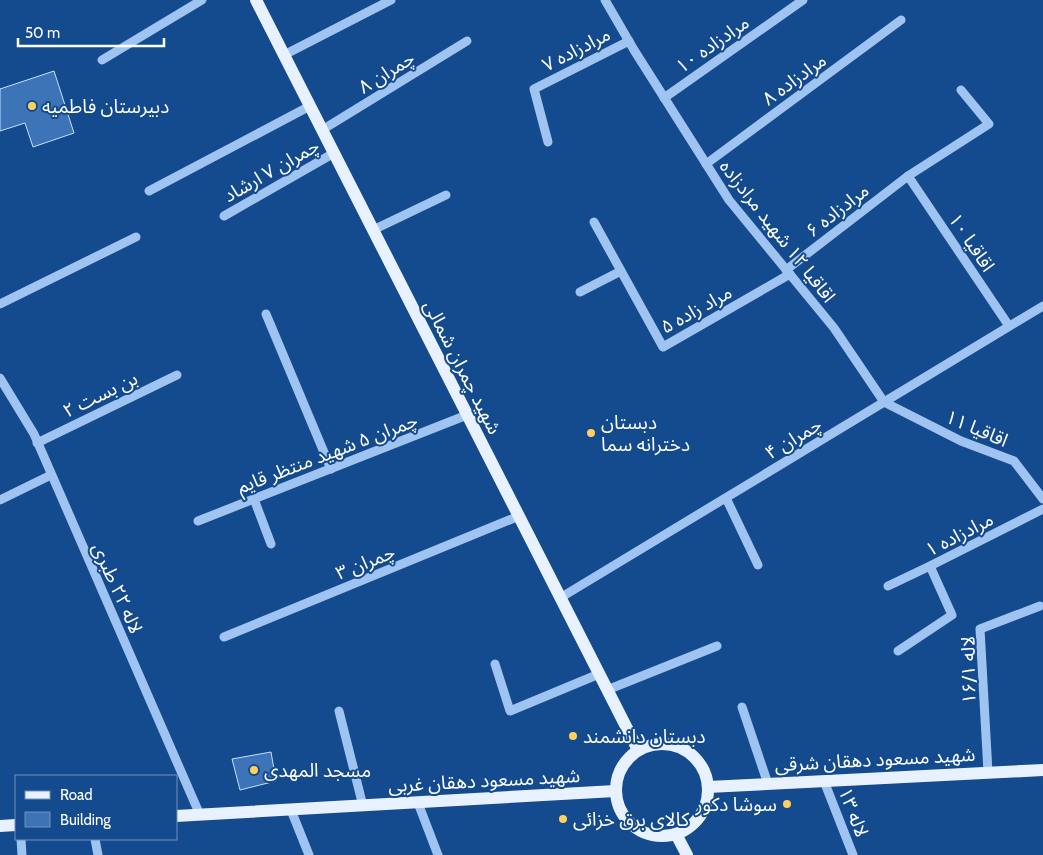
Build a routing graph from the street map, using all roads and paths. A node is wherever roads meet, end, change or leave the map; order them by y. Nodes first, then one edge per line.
1 (202, 0) edge
2 (256, 0) edge
3 (391, 0) edge
4 (605, 0) edge
5 (803, 0) edge
6 (901, 20) dead end
7 (468, 41) dead end
8 (629, 41) junction
9 (284, 55) junction
10 (102, 60) dead end
11 (960, 90) dead end
12 (664, 98) junction
13 (310, 106) junction
14 (322, 130) junction
15 (548, 142) dead end
16 (334, 153) junction
17 (706, 164) junction
18 (908, 176) junction
19 (149, 191) dead end
20 (446, 195) dead end
21 (224, 216) dead end
22 (594, 222) dead end
23 (373, 230) junction
24 (136, 237) dead end
25 (621, 271) junction
26 (788, 272) junction
27 (580, 292) dead end
28 (0, 304) edge
29 (1043, 306) edge
30 (266, 314) dead end
31 (1009, 326) junction
32 (177, 375) dead end
33 (0, 378) edge
34 (884, 402) junction
35 (467, 415) junction
36 (37, 442) junction
37 (331, 469) junction
38 (51, 475) junction
39 (726, 498) junction
40 (254, 499) junction
41 (1043, 499) edge
42 (0, 500) edge
43 (1043, 509) edge
44 (519, 516) junction
45 (198, 521) dead end
46 (271, 544) dead end
47 (758, 565) dead end
48 (930, 566) junction
49 (888, 586) dead end
50 (560, 598) junction
51 (1040, 606) dead end
52 (224, 637) dead end
53 (717, 646) dead end
54 (898, 651) dead end
55 (495, 664) dead end
56 (599, 674) junction
57 (607, 690) junction
58 (742, 707) dead end
59 (339, 711) dead end
60 (638, 750) junction
61 (1043, 770) edge
62 (988, 772) junction
63 (824, 781) junction
64 (768, 784) junction
65 (708, 787) junction
66 (615, 791) junction
67 (418, 803) junction
68 (363, 806) junction
69 (291, 810) junction
70 (200, 815) junction
71 (178, 816) edge
72 (15, 825) edge
73 (0, 826) edge
74 (676, 834) junction
75 (21, 840) edge
76 (95, 840) edge
77 (22, 855) edge
78 (98, 855) edge
79 (309, 855) edge
80 (438, 855) edge
81 (687, 855) edge
82 (853, 855) edge

1 - 10 street
2 - 9 main road, شهید چمران شمالی
3 - 9 street
4 - 8 street, اقاقیا ۱۲ شهید مرادزاده
5 - 12 street, مرادزاده ۱۰
6 - 17 street, مرادزاده ۸
7 - 14 street, چمران ۸
8 - 12 street, اقاقیا ۱۲ شهید مرادزاده
8 - 15 street, مرادزاده ۷
9 - 13 main road, شهید چمران شمالی
11 - 18 street, مرادزاده ۶
12 - 17 street, اقاقیا ۱۲ شهید مرادزاده
13 - 14 main road, شهید چمران شمالی
13 - 19 street
14 - 16 main road, شهید چمران شمالی
16 - 21 street, چمران ۷ ارشاد
16 - 23 main road, شهید چمران شمالی
17 - 26 street, اقاقیا ۱۲ شهید مرادزاده
18 - 26 street, مرادزاده ۶
18 - 31 street, اقاقیا ۱۰
20 - 23 street
22 - 25 street, مراد زاده ۵
23 - 35 main road, شهید چمران شمالی
24 - 28 street
25 - 26 street, مراد زاده ۵
25 - 27 street
26 - 34 street, اقاقیا ۱۲ شهید مرادزاده
29 - 31 street, چمران ۴
30 - 37 street
31 - 34 street, چمران ۴
32 - 36 street, بن بست ۲
33 - 36 street, لاله ۲۲ طبری
34 - 39 street, چمران ۴
34 - 41 street, اقاقیا ۱۱
35 - 37 street, چمران ۵ شهید منتظر قایم
35 - 44 main road, شهید چمران شمالی
36 - 38 street, لاله ۲۲ طبری
37 - 40 street, چمران ۵ شهید منتظر قایم
38 - 42 street
38 - 70 street, لاله ۲۲ طبری
39 - 47 street
39 - 50 street, چمران ۴
40 - 45 street, چمران ۵ شهید منتظر قایم
40 - 46 street
43 - 48 street, مرادزاده ۱
44 - 50 main road, شهید چمران شمالی
44 - 52 street, چمران ۳
48 - 49 street, مرادزاده ۱
48 - 54 street
50 - 56 main road, شهید چمران شمالی
51 - 62 street, لاله ۱۶/۱
53 - 57 street
55 - 56 street
56 - 57 main road, شهید چمران شمالی
57 - 60 main road, شهید چمران شمالی
58 - 64 street
59 - 68 street
60 - 65 main road
60 - 66 main road
61 - 62 main road, شهید مسعود دهقان شرقی
62 - 63 main road, شهید مسعود دهقان شرقی
63 - 64 main road, شهید مسعود دهقان شرقی
63 - 82 street, لاله ۱۳
64 - 65 main road, شهید مسعود دهقان شرقی
65 - 74 main road
66 - 67 main road, شهید مسعود دهقان غربی
66 - 74 main road
67 - 68 main road, شهید مسعود دهقان غربی
67 - 80 street
68 - 69 main road, شهید مسعود دهقان غربی
69 - 70 main road, شهید مسعود دهقان غربی
69 - 79 street
70 - 71 main road, شهید مسعود دهقان غربی
72 - 73 main road
74 - 81 main road
75 - 77 street
76 - 78 street

